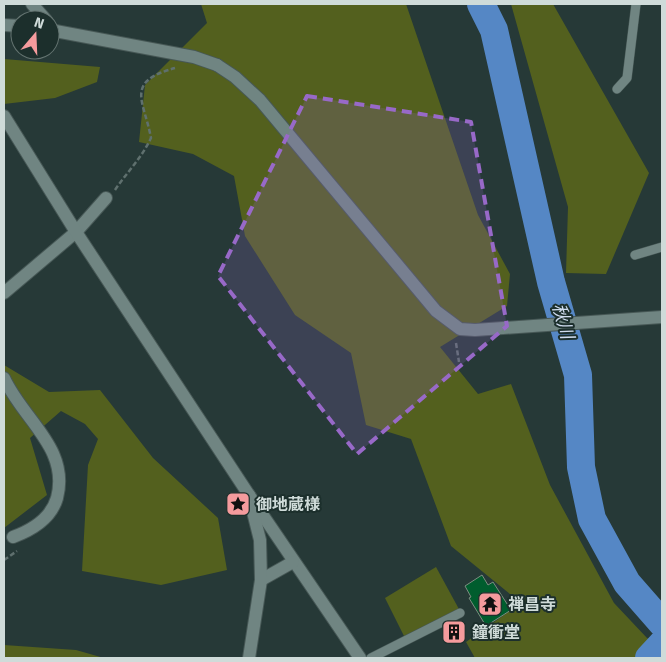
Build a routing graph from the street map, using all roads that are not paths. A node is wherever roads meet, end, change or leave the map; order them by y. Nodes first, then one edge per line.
1 (636, 4) edge
2 (60, 31) edge
3 (617, 89) dead end
4 (4, 116) edge
5 (106, 198) road end
6 (76, 232) junction
7 (662, 247) edge
8 (634, 255) dead end
9 (4, 293) edge
10 (662, 317) edge
11 (4, 378) edge
12 (248, 495) junction
13 (13, 537) dead end
14 (293, 562) junction
15 (261, 580) junction
16 (460, 613) dead end
17 (249, 658) edge
18 (360, 658) edge
19 (370, 658) edge

1 - 3 lane
2 - 10 street
4 - 6 street
5 - 6 street
6 - 9 street
6 - 12 street
7 - 8 lane
11 - 13 street
12 - 14 street
12 - 15 street
14 - 15 street
14 - 18 street
15 - 17 street
16 - 19 lane

